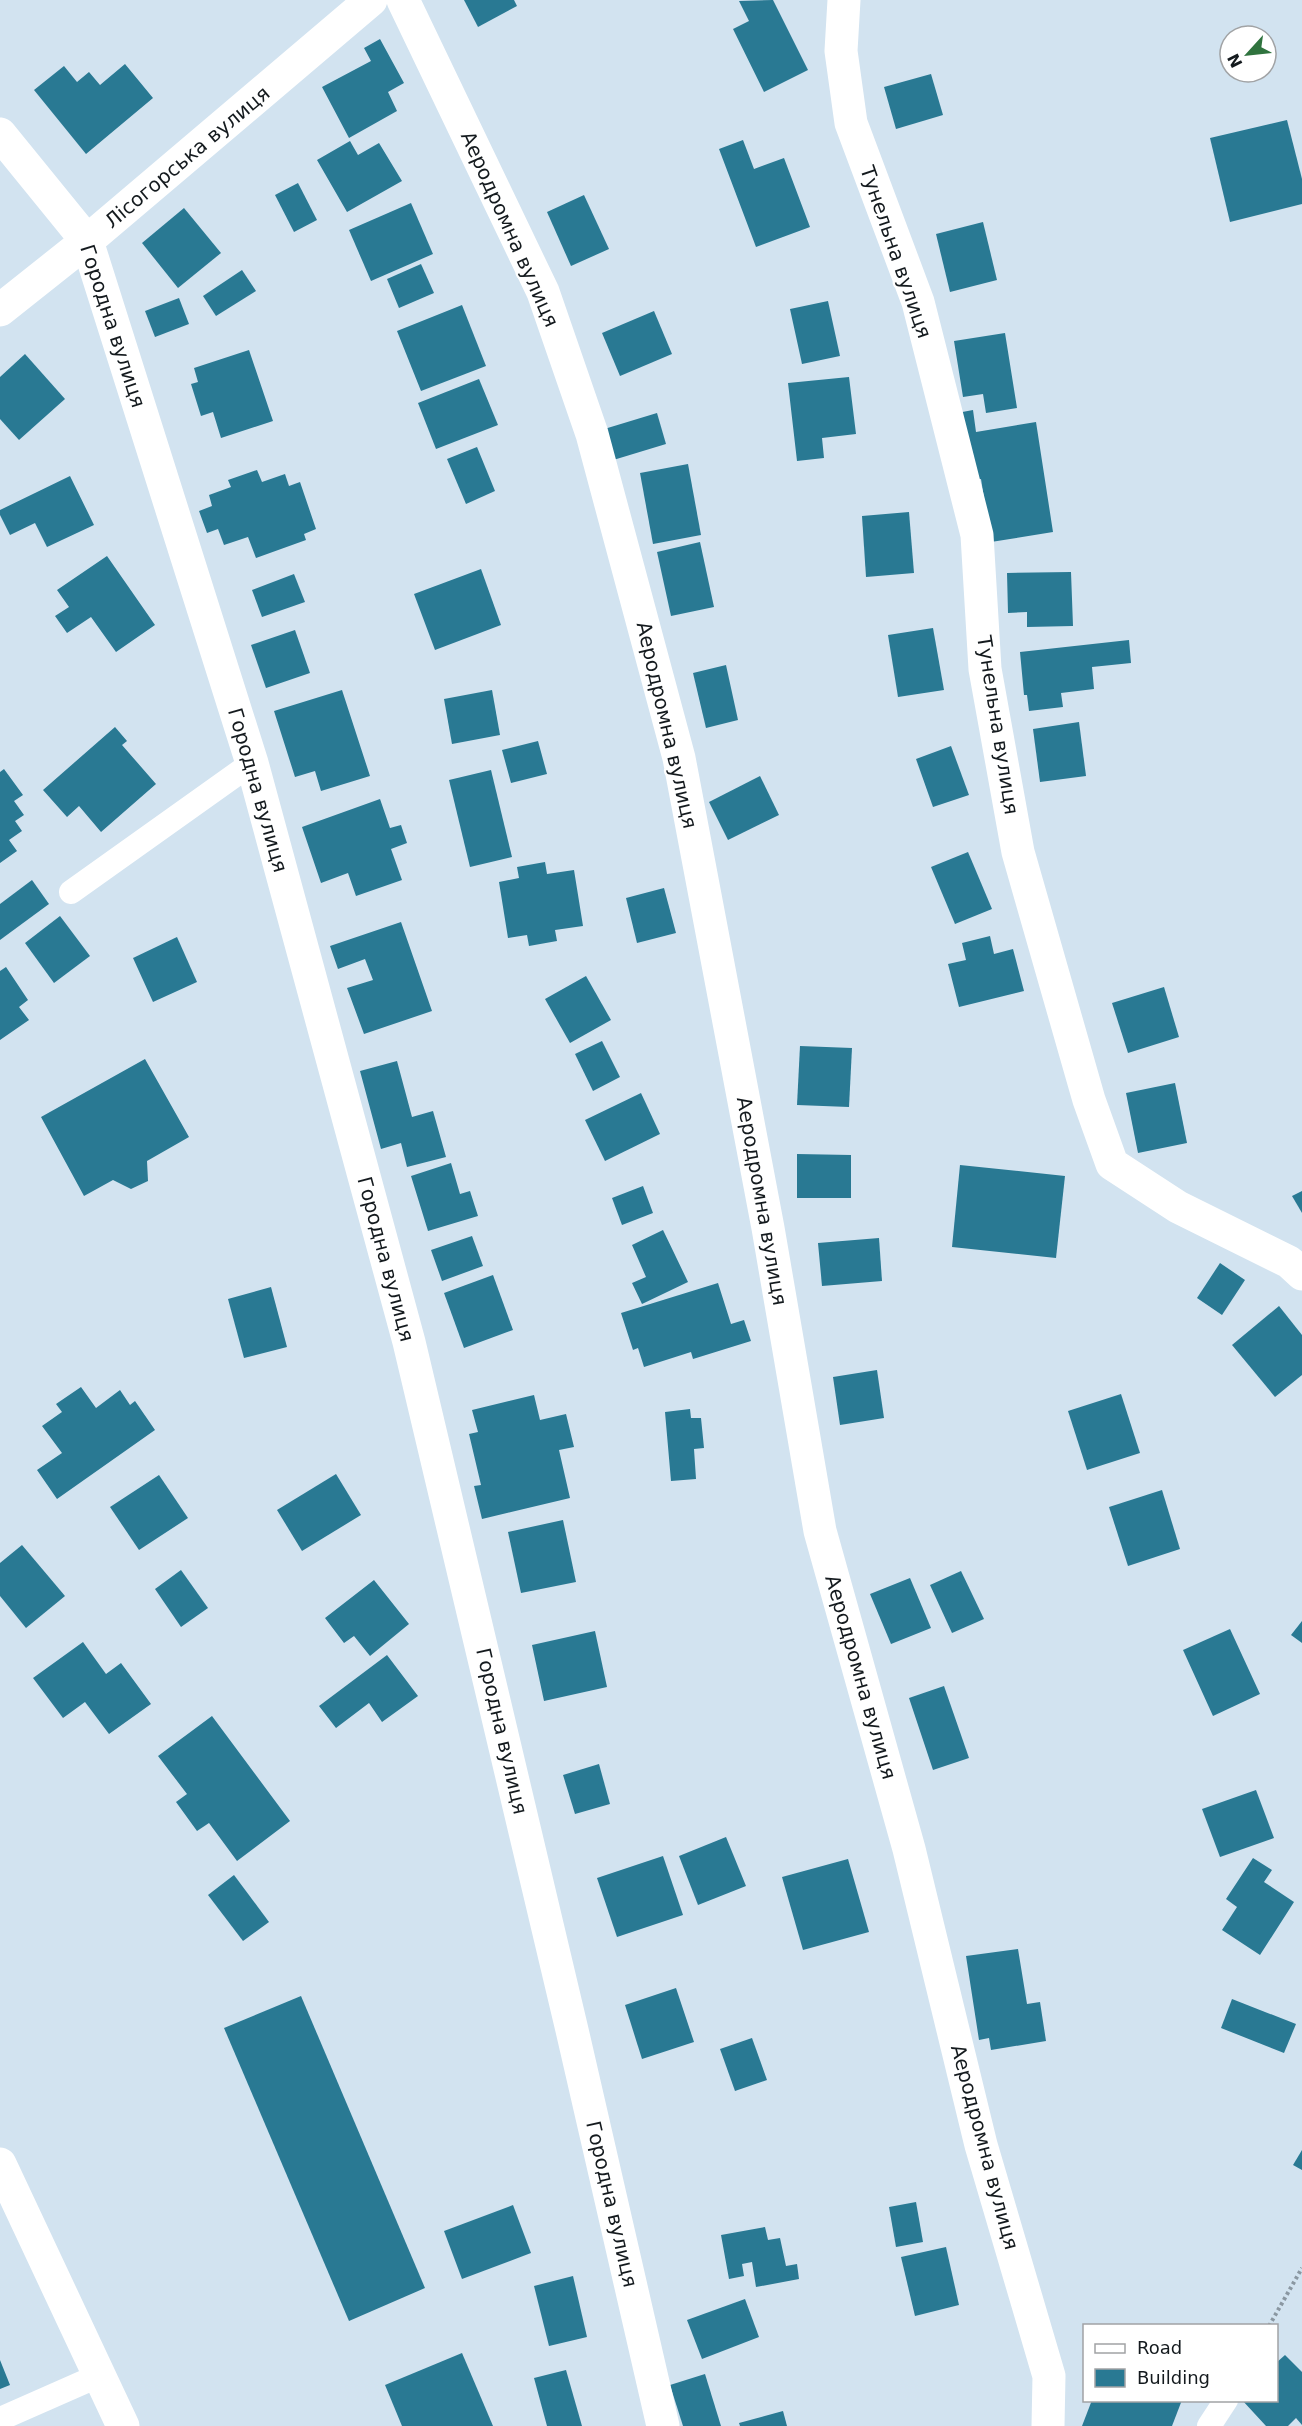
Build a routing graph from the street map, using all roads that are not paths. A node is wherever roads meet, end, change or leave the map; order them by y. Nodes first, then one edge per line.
1 (371, 0) edge
2 (403, 0) edge
3 (844, 0) edge
4 (0, 134) edge
5 (87, 241) junction
6 (0, 310) edge
7 (252, 764) junction
8 (71, 892) dead end
9 (1302, 1274) edge
10 (0, 2164) edge
11 (100, 2375) junction
12 (1225, 2402) edge
13 (0, 2419) edge
14 (123, 2426) edge
15 (663, 2426) edge
16 (1048, 2426) edge
17 (1209, 2426) edge

1 - 5 street, Лісогорська вулиця
2 - 16 street, Аеродромна вулиця
3 - 9 street, Тунельна вулиця
4 - 5 street, Городна вулиця
5 - 6 street, Лісогорська вулиця
5 - 7 street, Городна вулиця
7 - 8 lane
7 - 15 street, Городна вулиця
10 - 11 street
11 - 13 lane
11 - 14 street
12 - 17 lane

